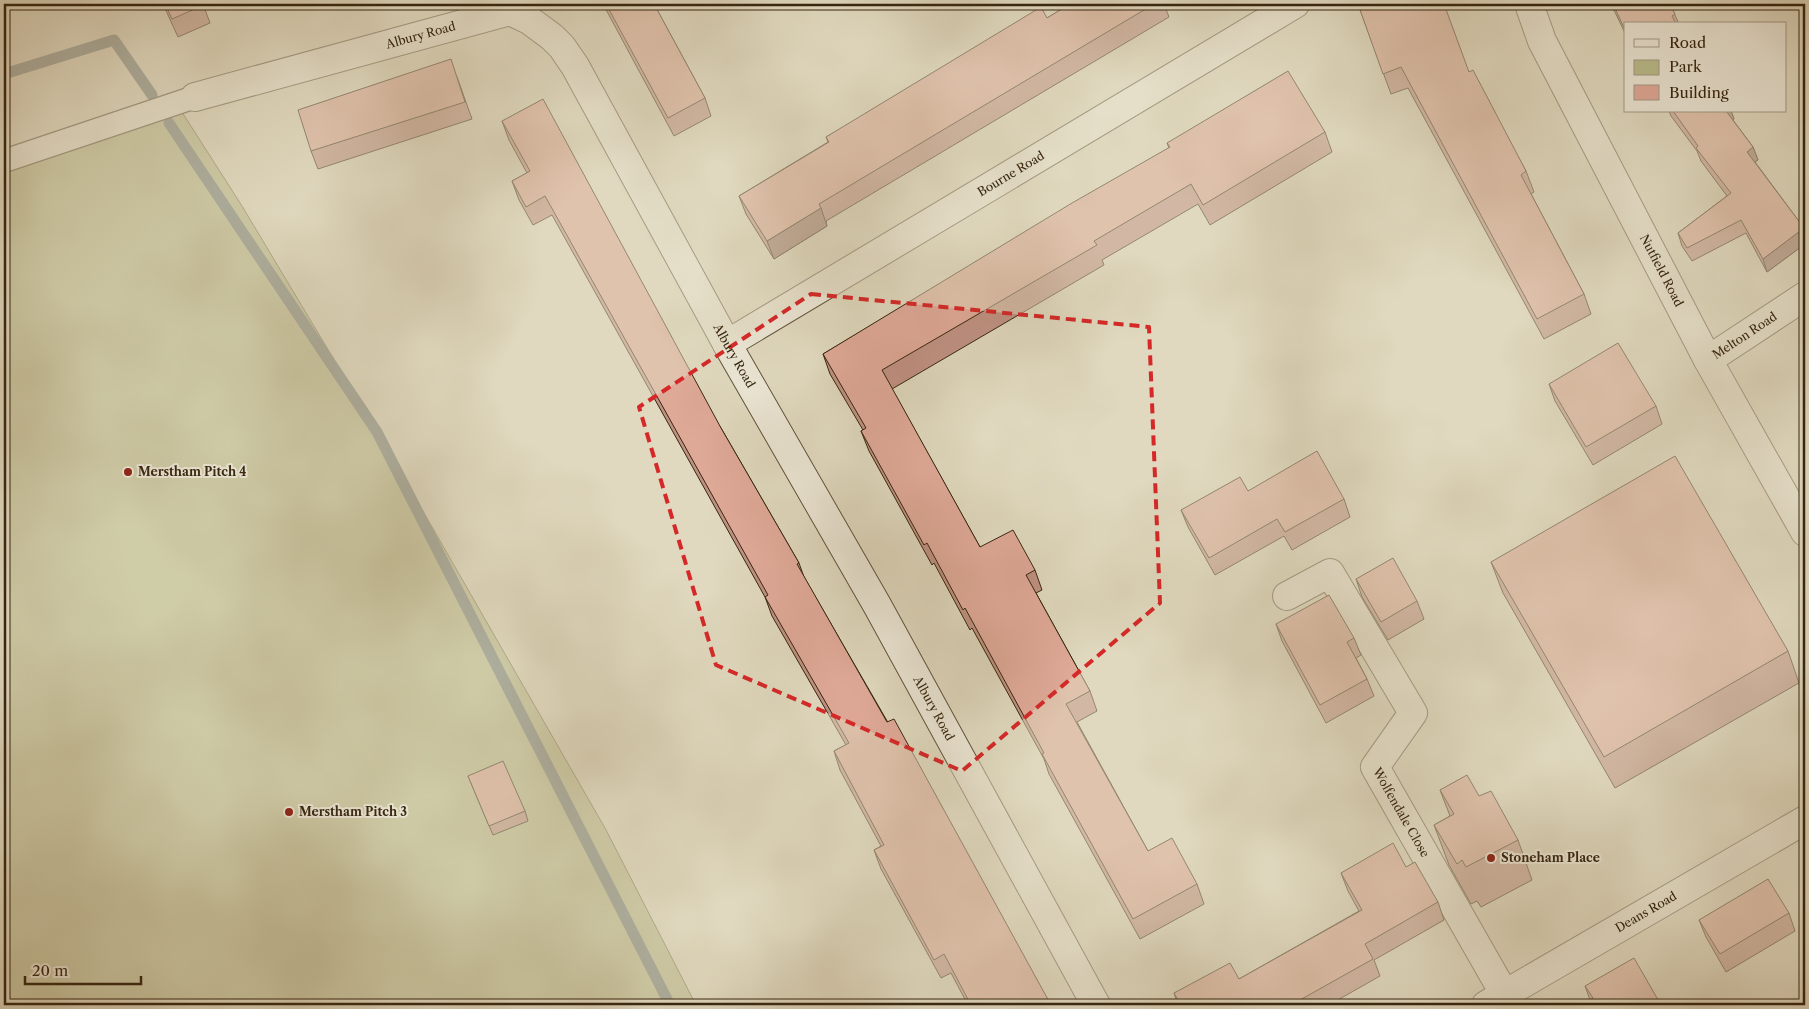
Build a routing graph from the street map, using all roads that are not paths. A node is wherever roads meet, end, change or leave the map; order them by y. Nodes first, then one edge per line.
1 (1295, 4) edge
2 (1529, 4) edge
3 (505, 7) edge
4 (195, 97) joint
5 (4, 160) edge
6 (1805, 296) edge
7 (727, 344) junction
8 (1708, 360) junction
9 (1805, 532) edge
10 (1287, 596) dead end
11 (1805, 820) edge
12 (1496, 1000) edge
13 (1096, 1005) edge

1 - 7 street, Bourne Road
2 - 8 street, Nutfield Road
3 - 4 street, Albury Road
3 - 7 street, Albury Road
4 - 5 lane
6 - 8 street, Melton Road
7 - 13 street, Albury Road
8 - 9 street, Nutfield Road
10 - 12 street, Wolfendale Close
11 - 12 street, Deans Road

